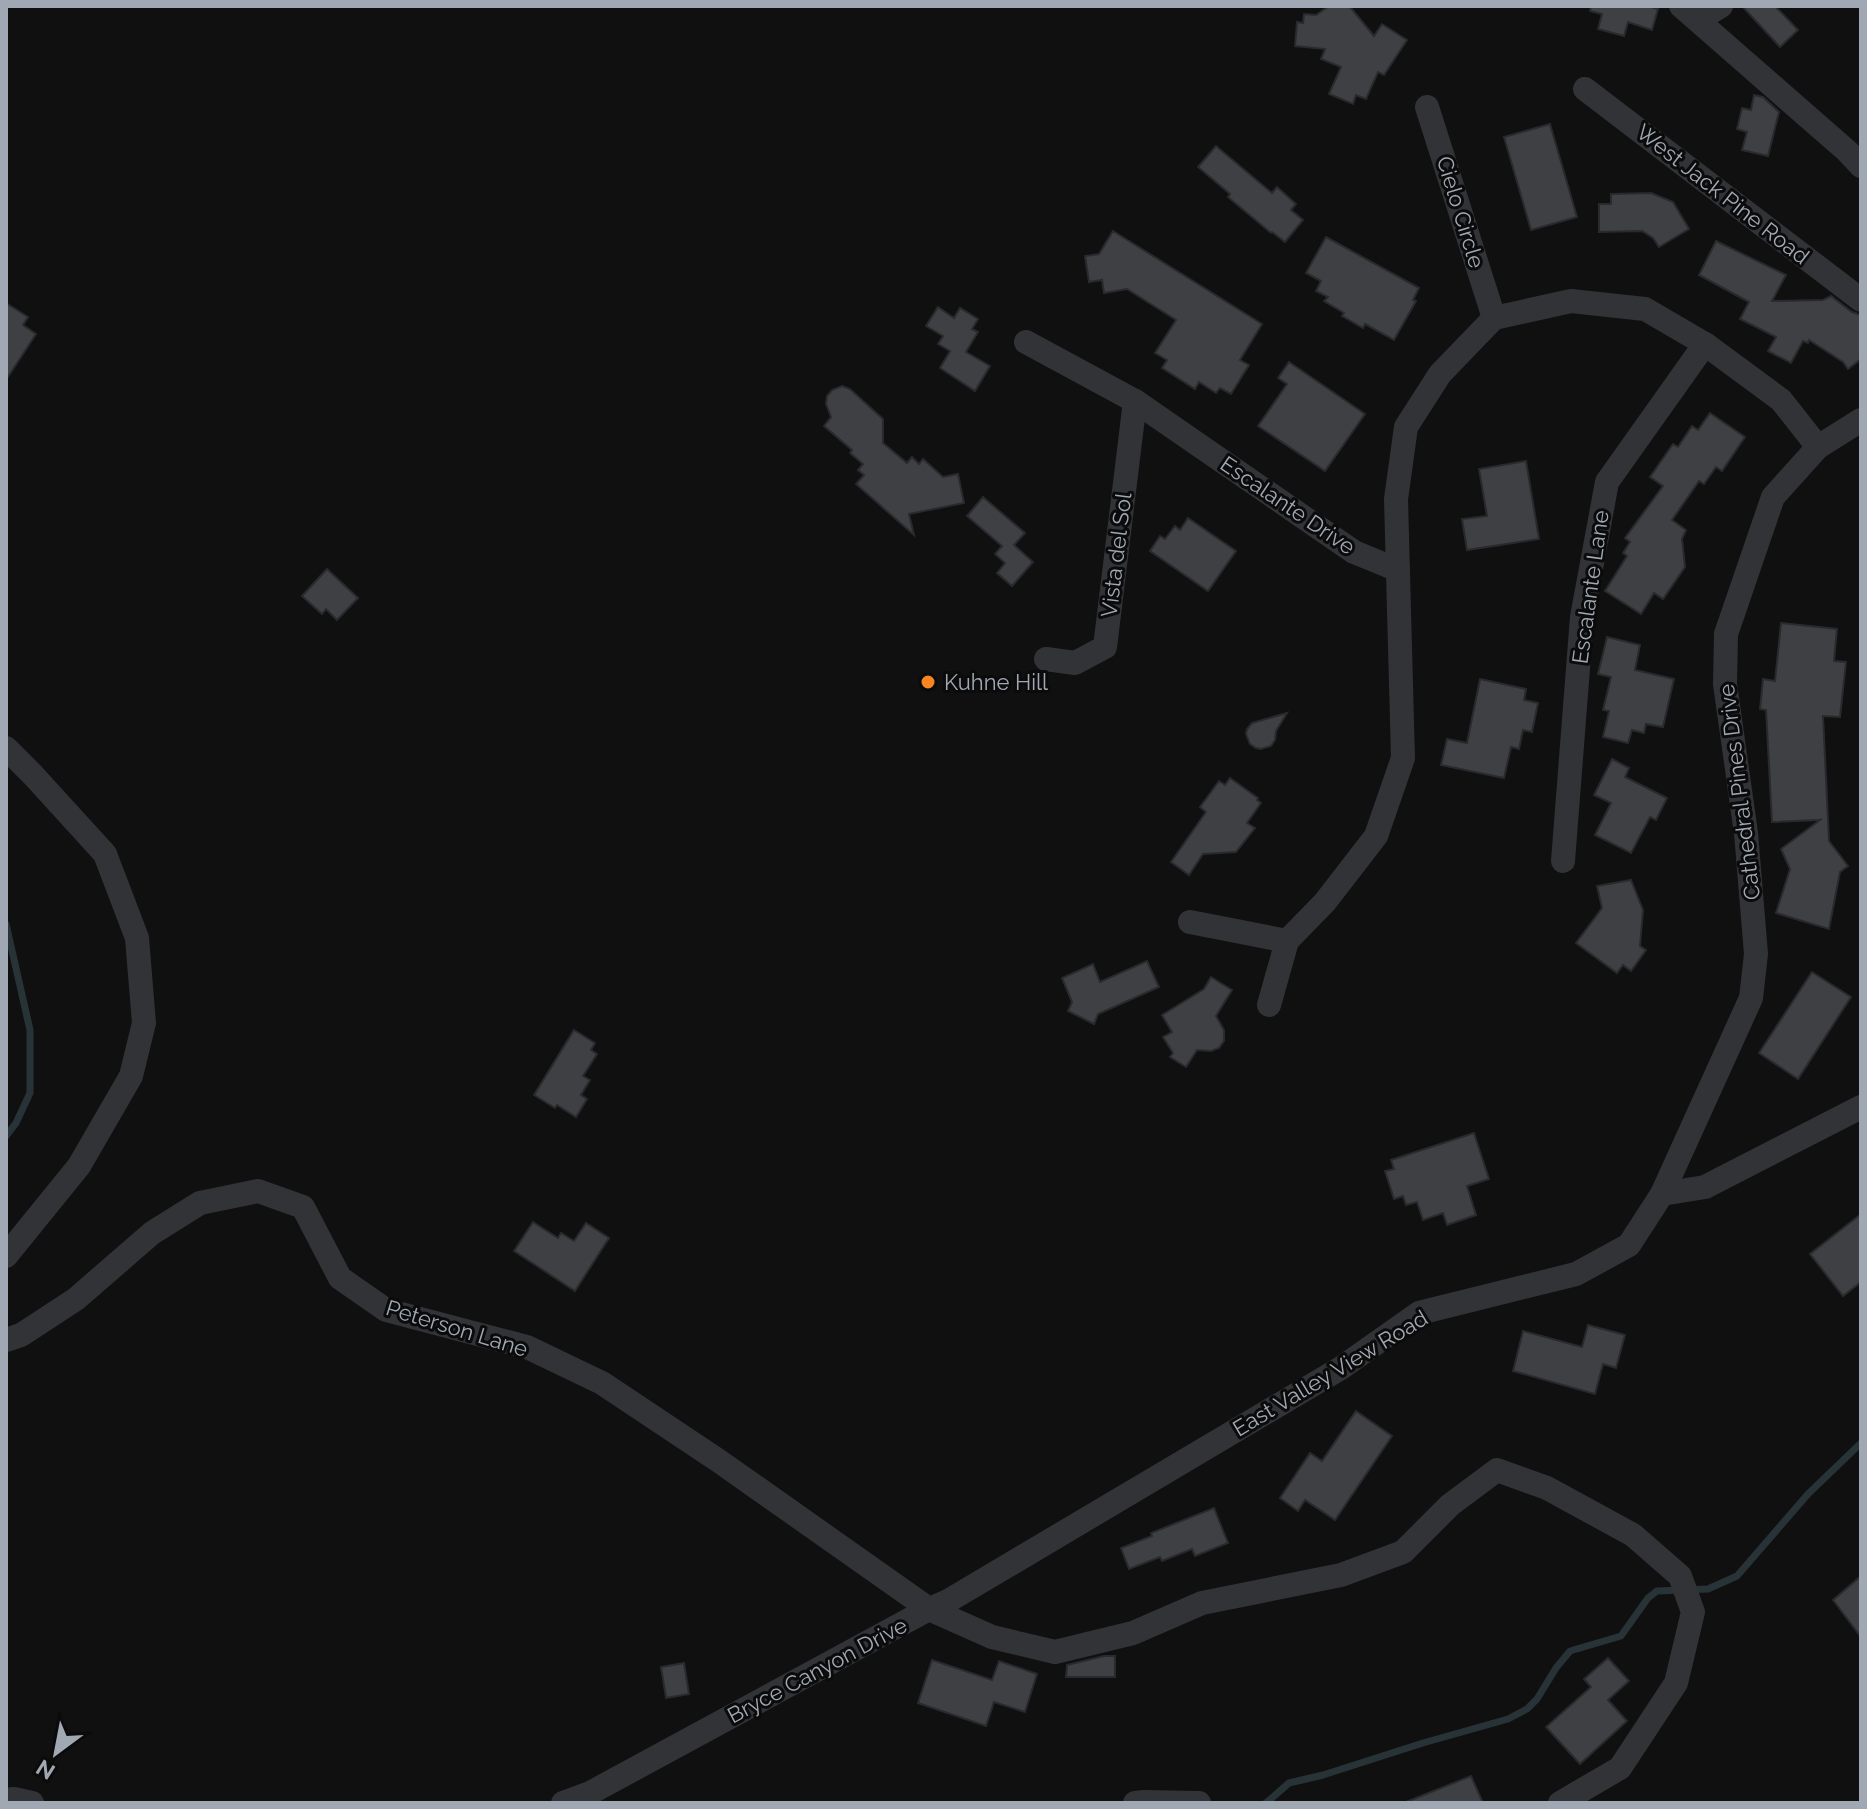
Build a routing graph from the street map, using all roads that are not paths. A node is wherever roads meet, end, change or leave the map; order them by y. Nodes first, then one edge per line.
1 (1721, 6) edge
2 (1689, 13) edge
3 (1585, 89) dead end
4 (1427, 107) dead end
5 (1861, 166) edge
6 (1861, 300) edge
7 (1494, 318) junction
8 (1026, 342) dead end
9 (1705, 344) junction
10 (1135, 401) junction
11 (1861, 420) edge
12 (1818, 447) junction
13 (1398, 570) junction
14 (1046, 659) dead end
15 (6, 748) edge
16 (1563, 861) dead end
17 (1190, 922) dead end
18 (1287, 941) junction
19 (1269, 1005) dead end
20 (1861, 1107) edge
21 (1662, 1194) junction
22 (6, 1256) edge
23 (6, 1340) edge
24 (929, 1609) junction
25 (6, 1800) edge
26 (32, 1803) edge
27 (563, 1803) edge
28 (1135, 1803) edge
29 (1199, 1803) edge
30 (1560, 1803) edge

1 - 2 street
2 - 5 street
3 - 6 street, West Jack Pine Road
4 - 7 street, Cielo Circle
7 - 9 street
7 - 13 street
8 - 10 street, Escalante Drive
9 - 12 street
9 - 16 street, Escalante Lane
10 - 13 street, Escalante Drive
10 - 14 street, Vista del Sol
11 - 12 street, Cathedral Pines Drive
12 - 21 street, Cathedral Pines Drive
13 - 18 street
15 - 22 street
17 - 18 street
18 - 19 street
20 - 21 street
21 - 24 street, East Valley View Road
23 - 24 street, Peterson Lane
24 - 27 street, Bryce Canyon Drive
24 - 30 street, Bryce Canyon Drive
25 - 26 street
28 - 29 street

